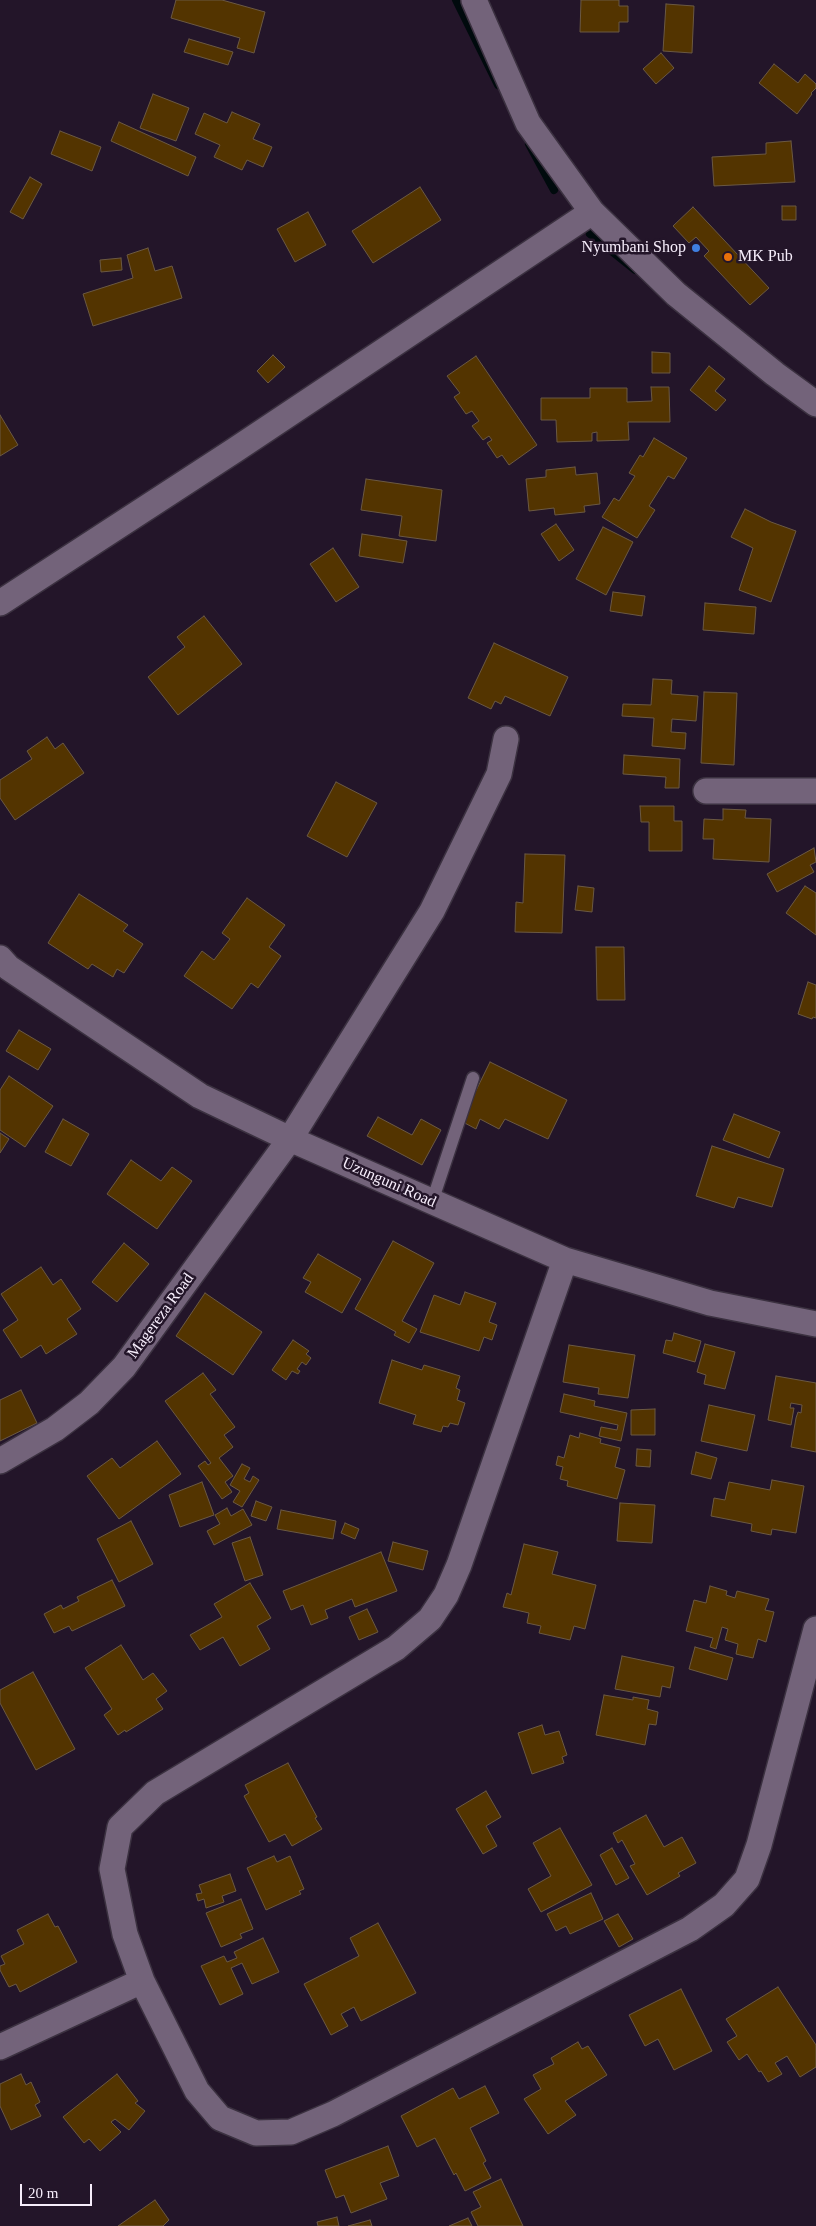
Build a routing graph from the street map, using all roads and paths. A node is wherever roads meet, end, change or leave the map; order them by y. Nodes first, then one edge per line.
1 (474, 0) edge
2 (592, 212) junction
3 (816, 404) edge
4 (0, 604) edge
5 (506, 739) dead end
6 (706, 791) dead end
7 (816, 791) edge
8 (3, 968) edge
9 (473, 1078) dead end
10 (290, 1138) junction
11 (432, 1202) junction
12 (565, 1260) junction
13 (816, 1324) edge
14 (0, 1461) edge
15 (816, 1629) edge
16 (142, 1982) junction
17 (0, 2047) edge

1 - 2 street
2 - 3 street
2 - 4 street
5 - 10 street, Magereza Road
6 - 7 street
8 - 10 street, Uzunguni Road
9 - 11 lane
10 - 11 street, Uzunguni Road
10 - 14 street, Magereza Road
11 - 12 street, Uzunguni Road
12 - 13 street, Uzunguni Road
12 - 16 street
15 - 16 street
16 - 17 street

